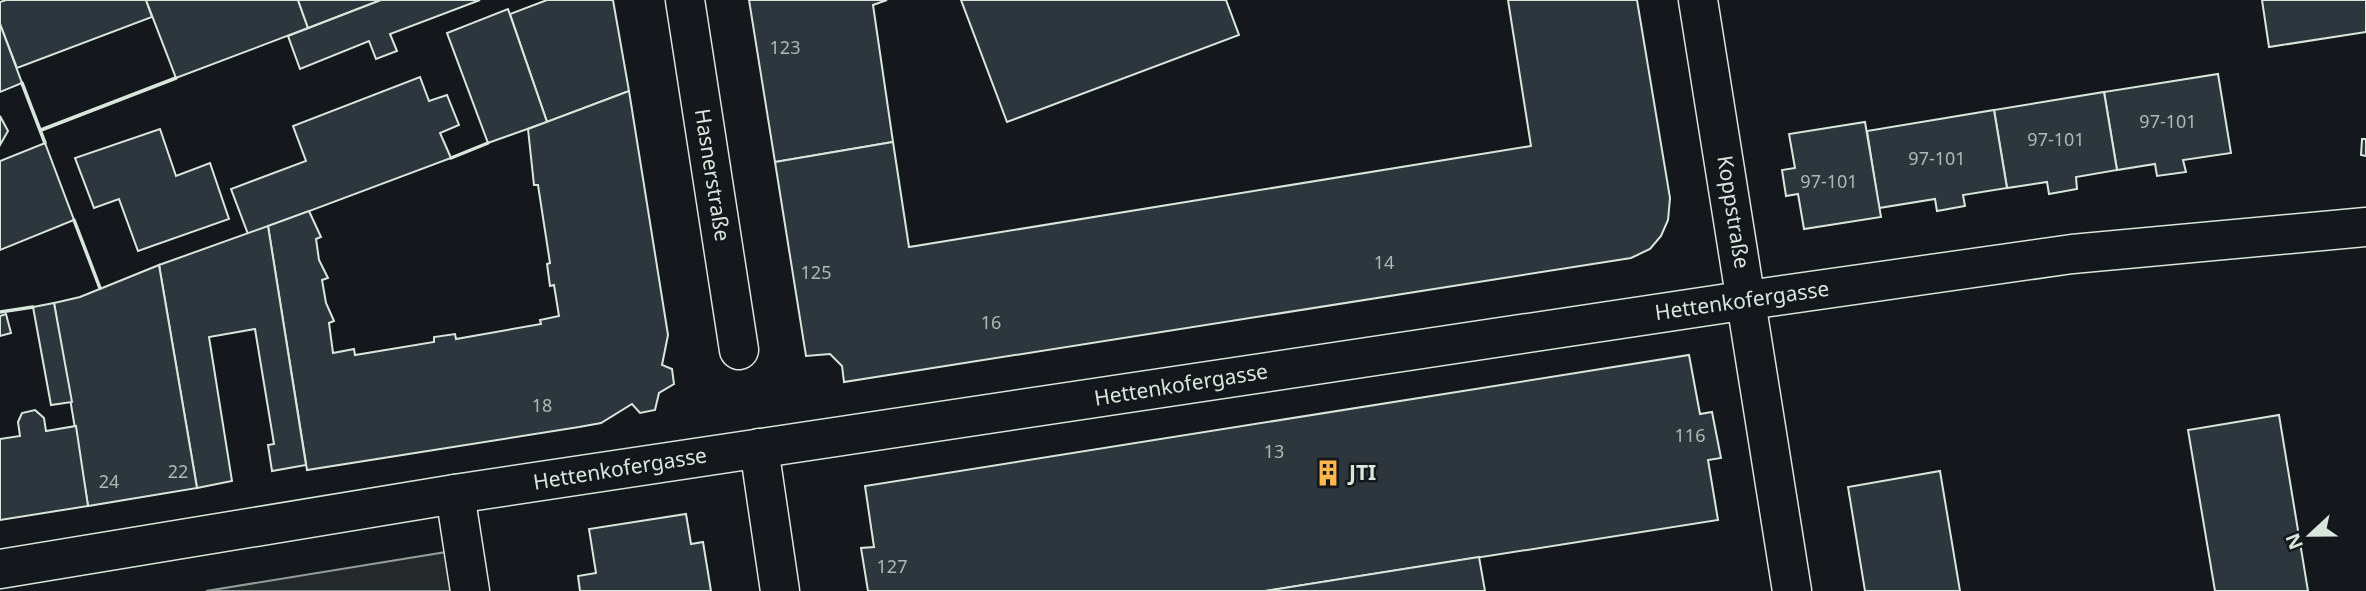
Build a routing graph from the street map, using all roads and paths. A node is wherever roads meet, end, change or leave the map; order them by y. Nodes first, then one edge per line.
1 (685, 0) edge
2 (1698, 0) edge
3 (2366, 228) edge
4 (1748, 300) junction
5 (739, 350) dead end
6 (759, 448) junction
7 (455, 494) junction
8 (0, 569) edge
9 (470, 591) edge
10 (780, 591) edge
11 (1792, 591) edge

1 - 5 street, Hasnerstraße
2 - 4 street, Koppstraße
3 - 4 street, Hettenkofergasse
4 - 6 street, Hettenkofergasse
4 - 11 street, Koppstraße
6 - 7 street, Hettenkofergasse
6 - 10 street
7 - 8 street, Hettenkofergasse
7 - 9 street

